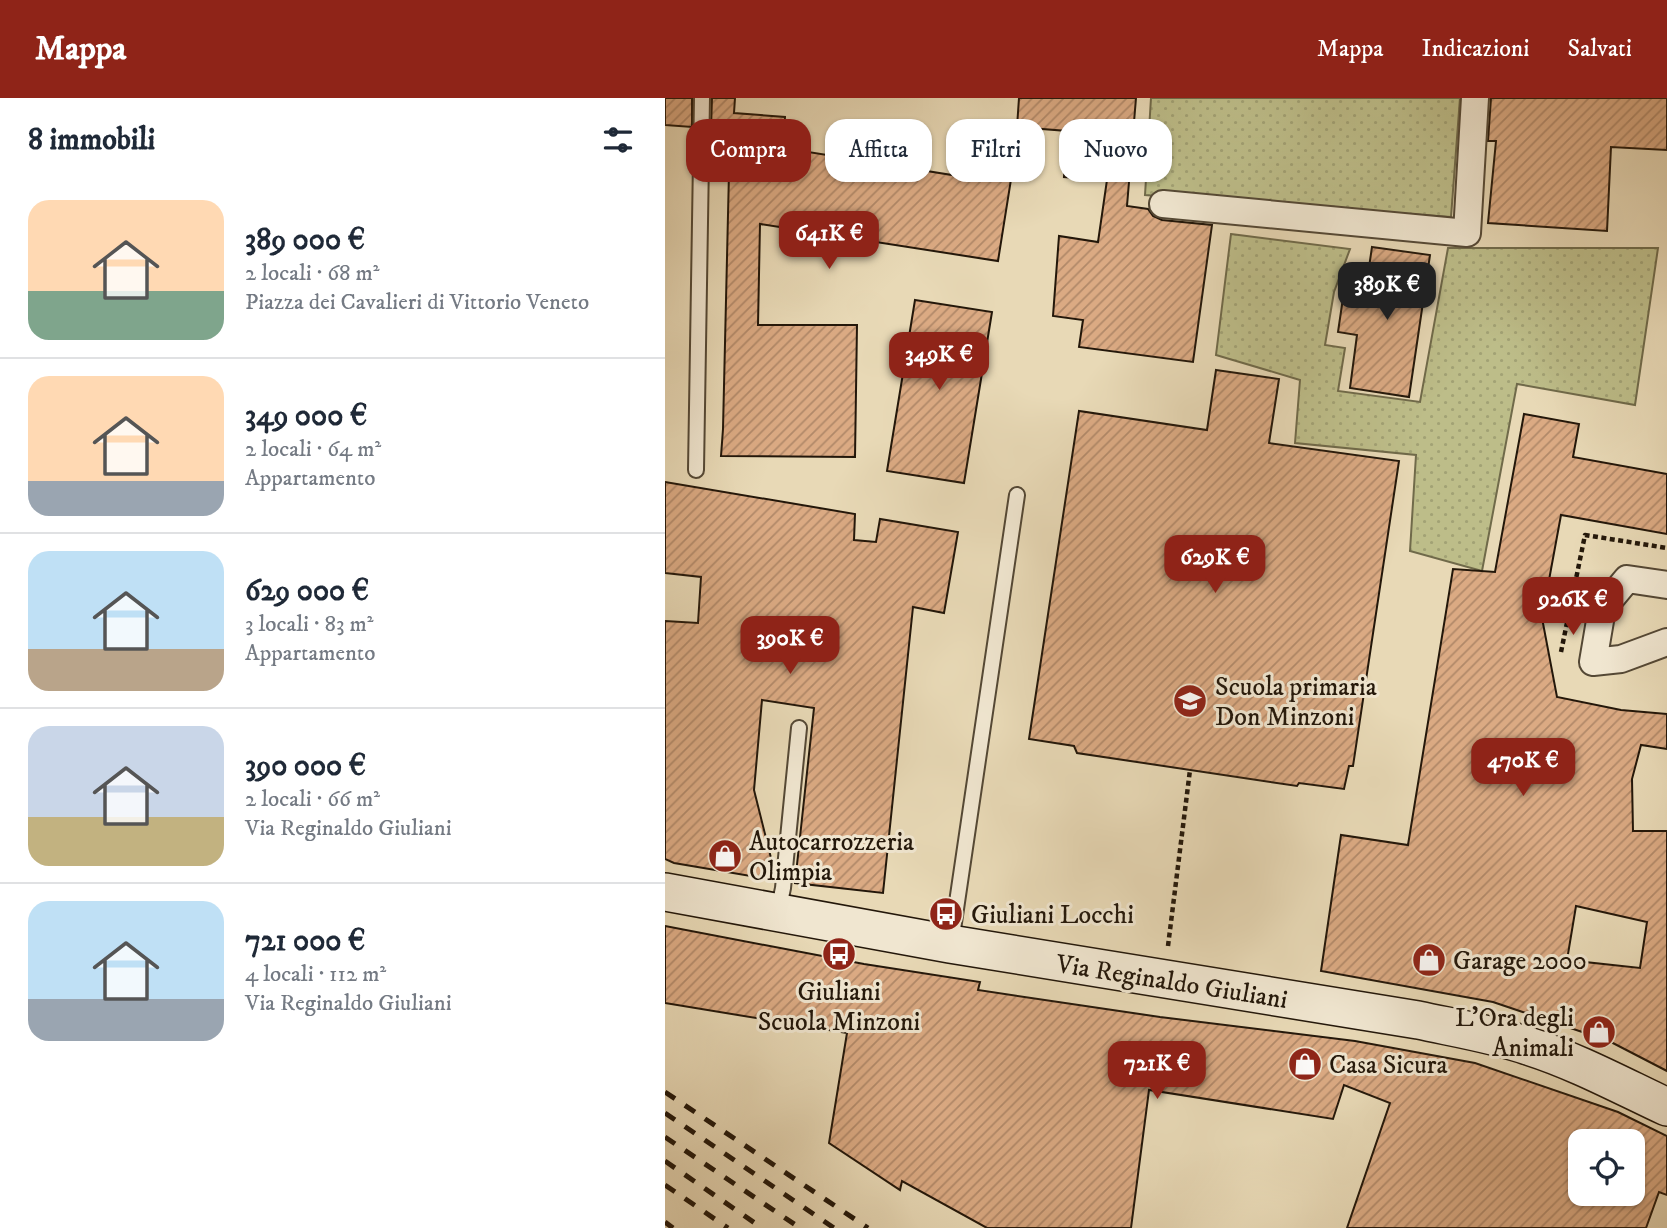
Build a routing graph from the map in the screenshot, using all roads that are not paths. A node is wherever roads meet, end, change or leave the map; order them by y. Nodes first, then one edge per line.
1 (702, 98) edge
2 (1475, 98) edge
3 (1163, 204) dead end
4 (696, 470) dead end
5 (1017, 495) dead end
6 (1667, 585) edge
7 (1667, 642) edge
8 (799, 728) dead end
9 (665, 892) edge
10 (778, 914) junction
11 (950, 944) junction
12 (1667, 1107) edge

1 - 4 lane
2 - 3 street
5 - 11 lane
6 - 7 street
8 - 10 lane
9 - 10 main road, Via Reginaldo Giuliani
10 - 11 main road, Via Reginaldo Giuliani
11 - 12 main road, Via Reginaldo Giuliani

